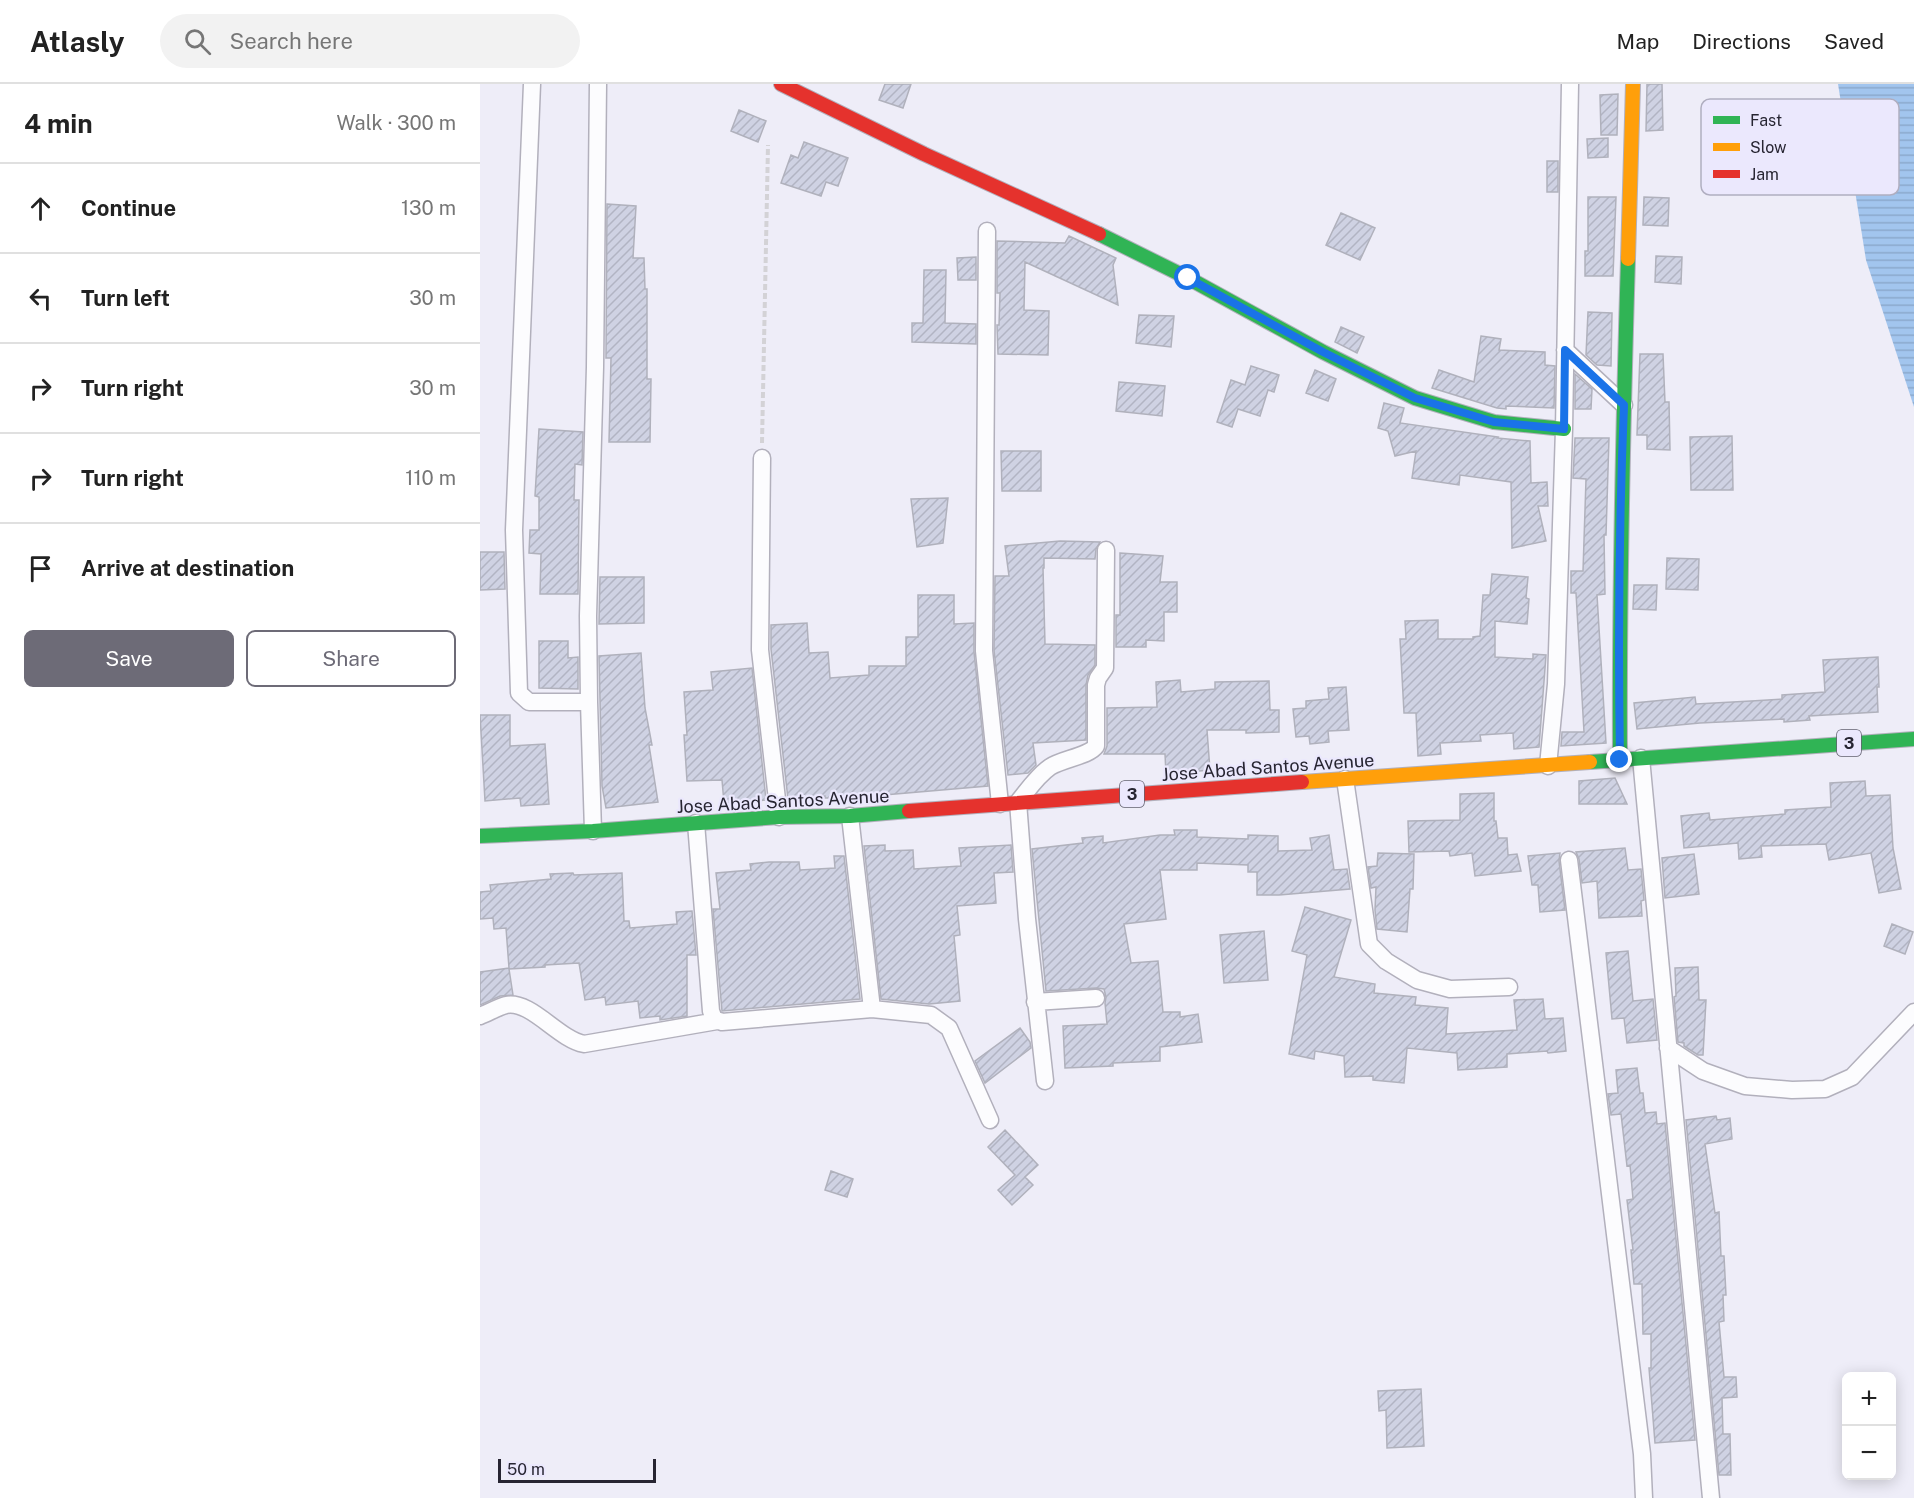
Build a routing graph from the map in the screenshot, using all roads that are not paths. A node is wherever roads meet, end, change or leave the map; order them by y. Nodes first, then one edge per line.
1 (532, 84) edge
2 (598, 84) edge
3 (782, 84) edge
4 (1570, 84) edge
5 (1632, 84) edge
6 (987, 231) dead end
7 (1565, 350) junction
8 (1624, 405) junction
9 (1564, 429) junction
10 (762, 459) road end
11 (1106, 550) dead end
12 (588, 702) junction
13 (1914, 739) edge
14 (1641, 758) junction
15 (1620, 760) junction
16 (1548, 766) junction
17 (1345, 779) junction
18 (1018, 802) junction
19 (1000, 804) junction
20 (850, 816) junction
21 (778, 817) junction
22 (696, 823) junction
23 (593, 831) junction
24 (480, 836) edge
25 (1569, 860) dead end
26 (1509, 987) dead end
27 (1096, 998) dead end
28 (1035, 1002) junction
29 (872, 1009) junction
30 (1914, 1012) edge
31 (480, 1016) edge
32 (717, 1021) junction
33 (1668, 1047) junction
34 (1045, 1081) dead end
35 (990, 1120) dead end
36 (1644, 1498) edge
37 (1711, 1498) edge

1 - 12 street
2 - 12 street
3 - 9 main road
4 - 7 street
5 - 8 main road
6 - 19 street
7 - 8 street
7 - 9 street
8 - 15 main road
9 - 16 street
10 - 21 street
11 - 18 street
12 - 23 street
13 - 14 main road, Jose Abad Santos Avenue / 3
14 - 15 main road, Jose Abad Santos Avenue / 3
14 - 33 street
15 - 16 main road, Jose Abad Santos Avenue / 3
16 - 17 main road, Jose Abad Santos Avenue / 3
17 - 18 main road, Jose Abad Santos Avenue / 3
17 - 26 street
18 - 19 main road, Jose Abad Santos Avenue / 3
18 - 28 street
19 - 20 main road, Jose Abad Santos Avenue / 3
20 - 21 main road, Jose Abad Santos Avenue / 3
20 - 29 street
21 - 22 main road, Jose Abad Santos Avenue / 3
22 - 23 main road, Jose Abad Santos Avenue / 3
22 - 32 street
23 - 24 main road, Jose Abad Santos Avenue / 3
25 - 36 street
27 - 28 street
28 - 34 street
29 - 32 street
29 - 35 street
30 - 33 street
31 - 32 street
33 - 37 street

